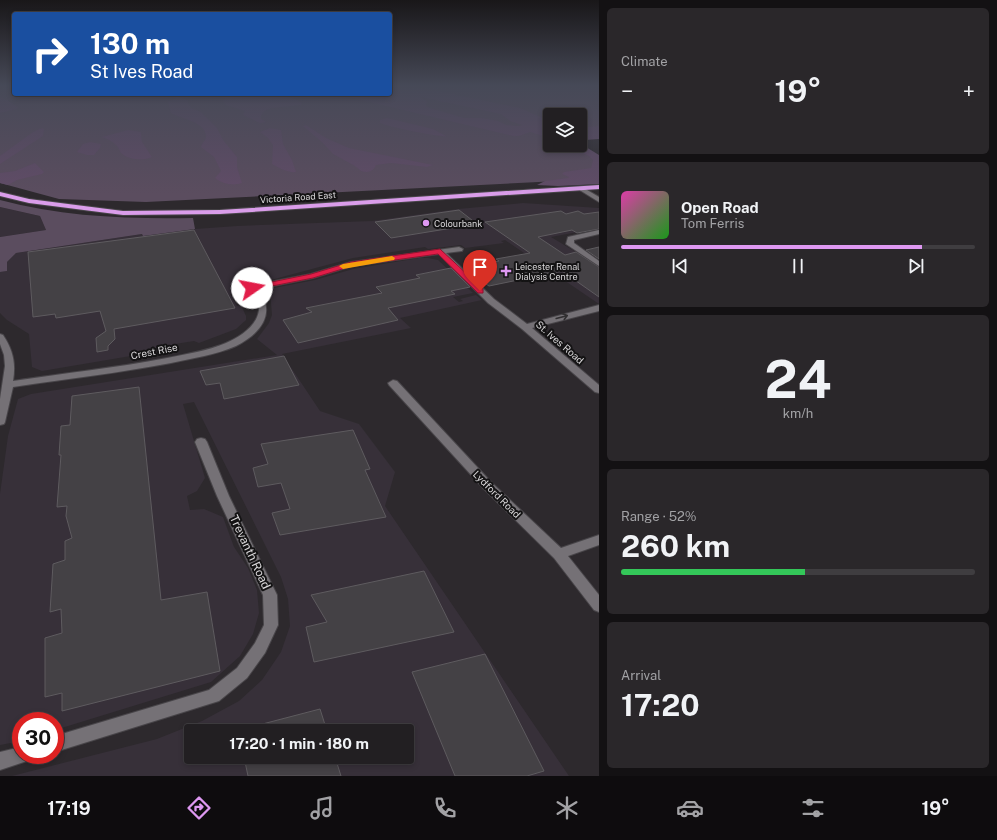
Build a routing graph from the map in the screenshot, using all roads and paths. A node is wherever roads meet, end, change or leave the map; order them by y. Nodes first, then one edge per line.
1 (599, 187) edge
2 (580, 188) junction
3 (0, 194) edge
4 (599, 200) edge
5 (599, 232) edge
6 (459, 249) dead end
7 (440, 251) junction
8 (599, 264) edge
9 (599, 308) edge
10 (525, 327) junction
11 (0, 337) edge
12 (393, 383) dead end
13 (7, 385) junction
14 (599, 390) edge
15 (0, 422) edge
16 (201, 442) dead end
17 (599, 540) edge
18 (559, 554) junction
19 (599, 606) edge
20 (64, 741) edge
21 (12, 758) edge
22 (0, 761) edge

1 - 2 highway, Victoria Road East
2 - 3 highway, Victoria Road East
2 - 4 street
5 - 8 street
6 - 7 street, Crest Rise
7 - 10 street, St. Ives Road
7 - 13 street, Crest Rise
10 -> 9 street
10 - 14 street, St. Ives Road
11 - 13 street
12 - 18 street, Lydford Road
13 - 15 street
16 - 20 street, Trevanth Road
17 - 18 street
18 - 19 street, Lydford Road
21 - 22 street

